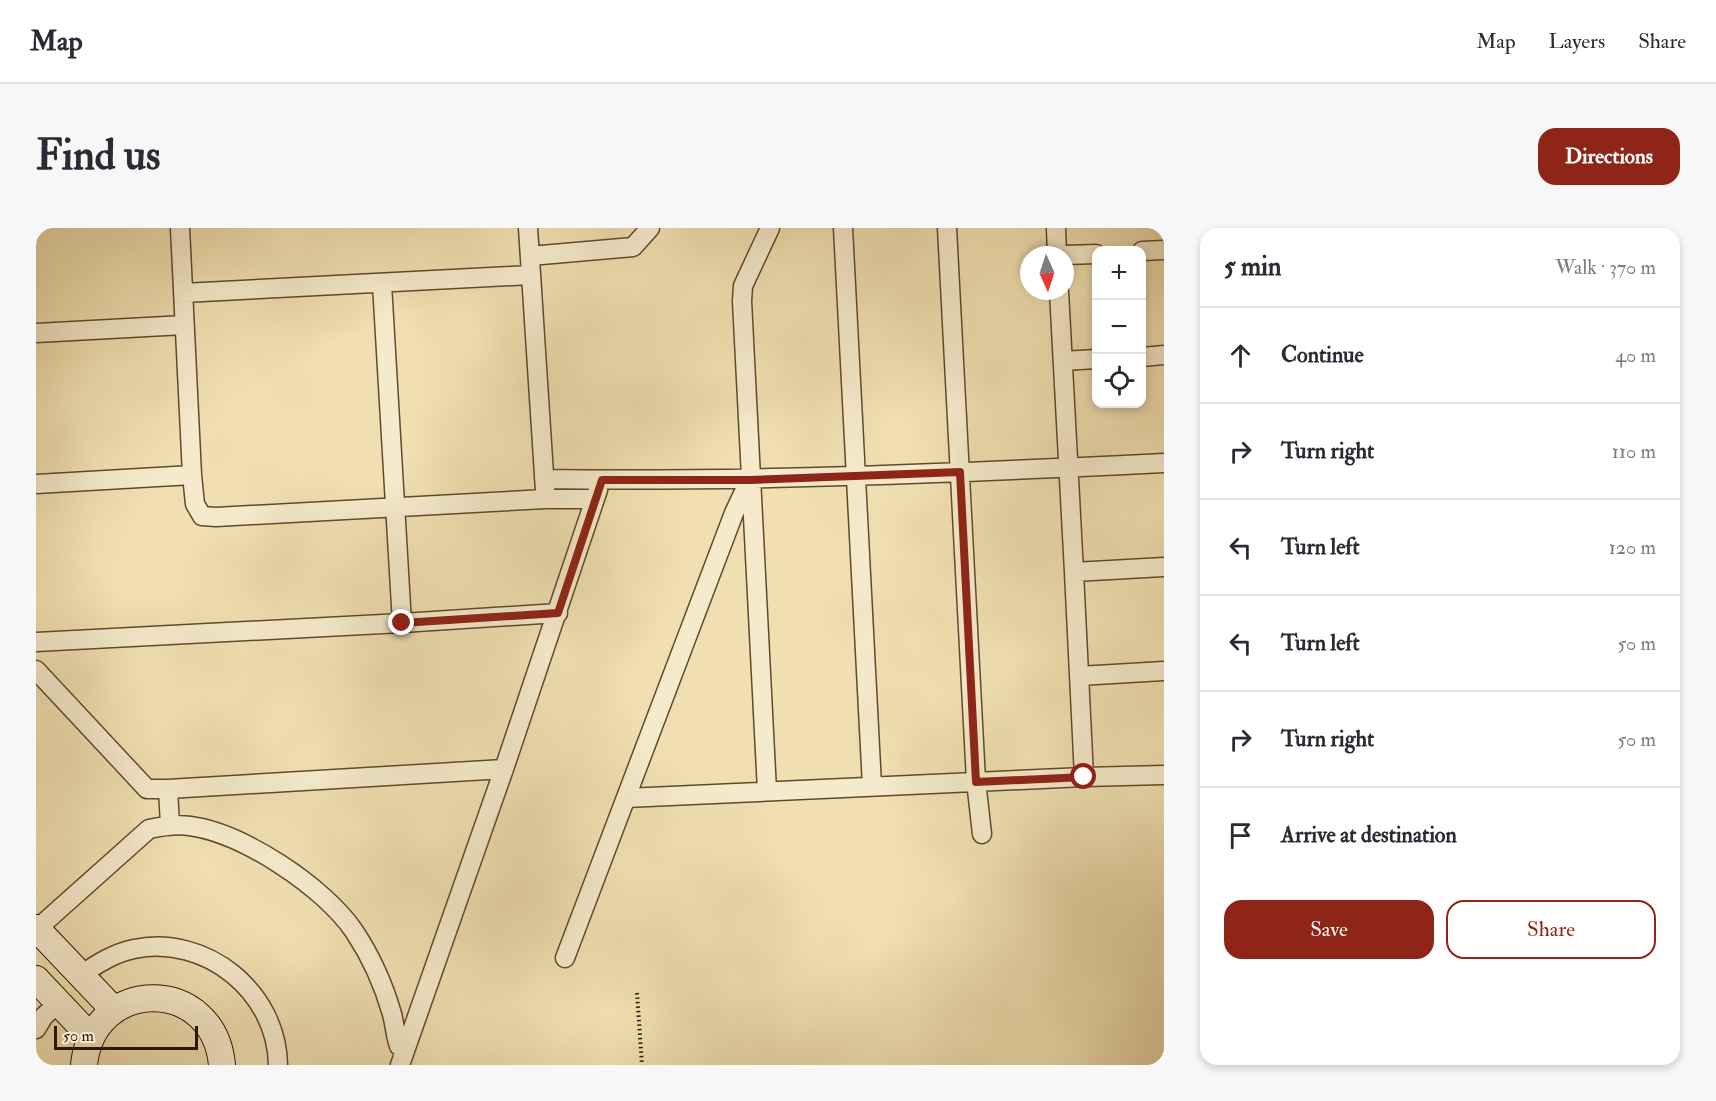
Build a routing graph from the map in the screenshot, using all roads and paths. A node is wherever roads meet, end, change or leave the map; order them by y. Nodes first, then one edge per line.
1 (180, 228) edge
2 (528, 228) edge
3 (650, 228) edge
4 (770, 228) edge
5 (843, 228) edge
6 (947, 228) edge
7 (1056, 228) edge
8 (1057, 246) edge
9 (1164, 250) edge
10 (1146, 251) edge
11 (1092, 254) edge
12 (530, 255) junction
13 (1074, 255) edge
14 (530, 275) junction
15 (382, 284) junction
16 (183, 293) junction
17 (1060, 300) edge
18 (184, 325) junction
19 (36, 333) edge
20 (1164, 355) edge
21 (1146, 357) edge
22 (1092, 359) edge
23 (1063, 361) junction
24 (1164, 463) edge
25 (1068, 467) junction
26 (960, 472) junction
27 (192, 475) junction
28 (856, 477) junction
29 (544, 478) junction
30 (602, 480) junction
31 (750, 480) junction
32 (36, 483) edge
33 (545, 498) junction
34 (595, 499) junction
35 (394, 507) junction
36 (1164, 567) edge
37 (1074, 572) junction
38 (558, 613) junction
39 (402, 623) junction
40 (36, 642) edge
41 (36, 670) edge
42 (1164, 671) edge
43 (1079, 676) junction
44 (504, 769) junction
45 (1164, 775) edge
46 (1084, 777) junction
47 (976, 782) junction
48 (872, 786) junction
49 (168, 789) junction
50 (767, 790) junction
51 (626, 798) junction
52 (170, 825) junction
53 (982, 834) dead end
54 (37, 928) edge
55 (565, 958) dead end
56 (81, 975) junction
57 (36, 980) edge
58 (637, 993) dead end
59 (59, 1003) junction
60 (113, 1009) junction
61 (36, 1029) edge
62 (90, 1036) junction
63 (403, 1057) edge
64 (84, 1065) edge
65 (222, 1065) edge
66 (278, 1065) edge
67 (642, 1065) edge

1 - 16 street
2 - 12 street
3 - 12 street
4 - 31 street
5 - 28 street
6 - 26 street
7 - 8 street
9 - 10 street
11 - 13 street
12 - 14 street
14 - 15 street
14 - 29 street
15 - 16 street
15 - 35 street
16 - 18 street
17 - 23 street
18 - 19 street
18 - 27 street
20 - 21 street
22 - 23 street
23 - 25 street
24 - 25 street
25 - 26 street
25 - 37 street
26 - 28 street
26 - 47 street
27 - 32 street
27 - 35 street
28 - 31 street
28 - 48 street
29 - 30 street
29 - 33 street
30 - 31 street
30 - 34 street
31 - 50 street
31 - 51 street
33 - 34 street
33 - 35 street
34 - 38 street
35 - 39 street
36 - 37 street
37 - 43 street
38 - 39 street
38 - 44 street
39 - 40 street
41 - 49 street
42 - 43 street
43 - 46 street
44 - 49 street
44 - 63 street
45 - 46 street
46 - 47 street
47 - 48 street
47 - 53 street
48 - 50 street
49 - 52 street
50 - 51 street
51 - 55 street
52 - 54 street
52 - 63 street
54 - 56 street
56 - 60 street
56 - 66 street
57 - 59 street
58 - 67 path
59 - 61 street
59 - 62 street
60 - 62 street
60 - 65 street
62 - 64 street

